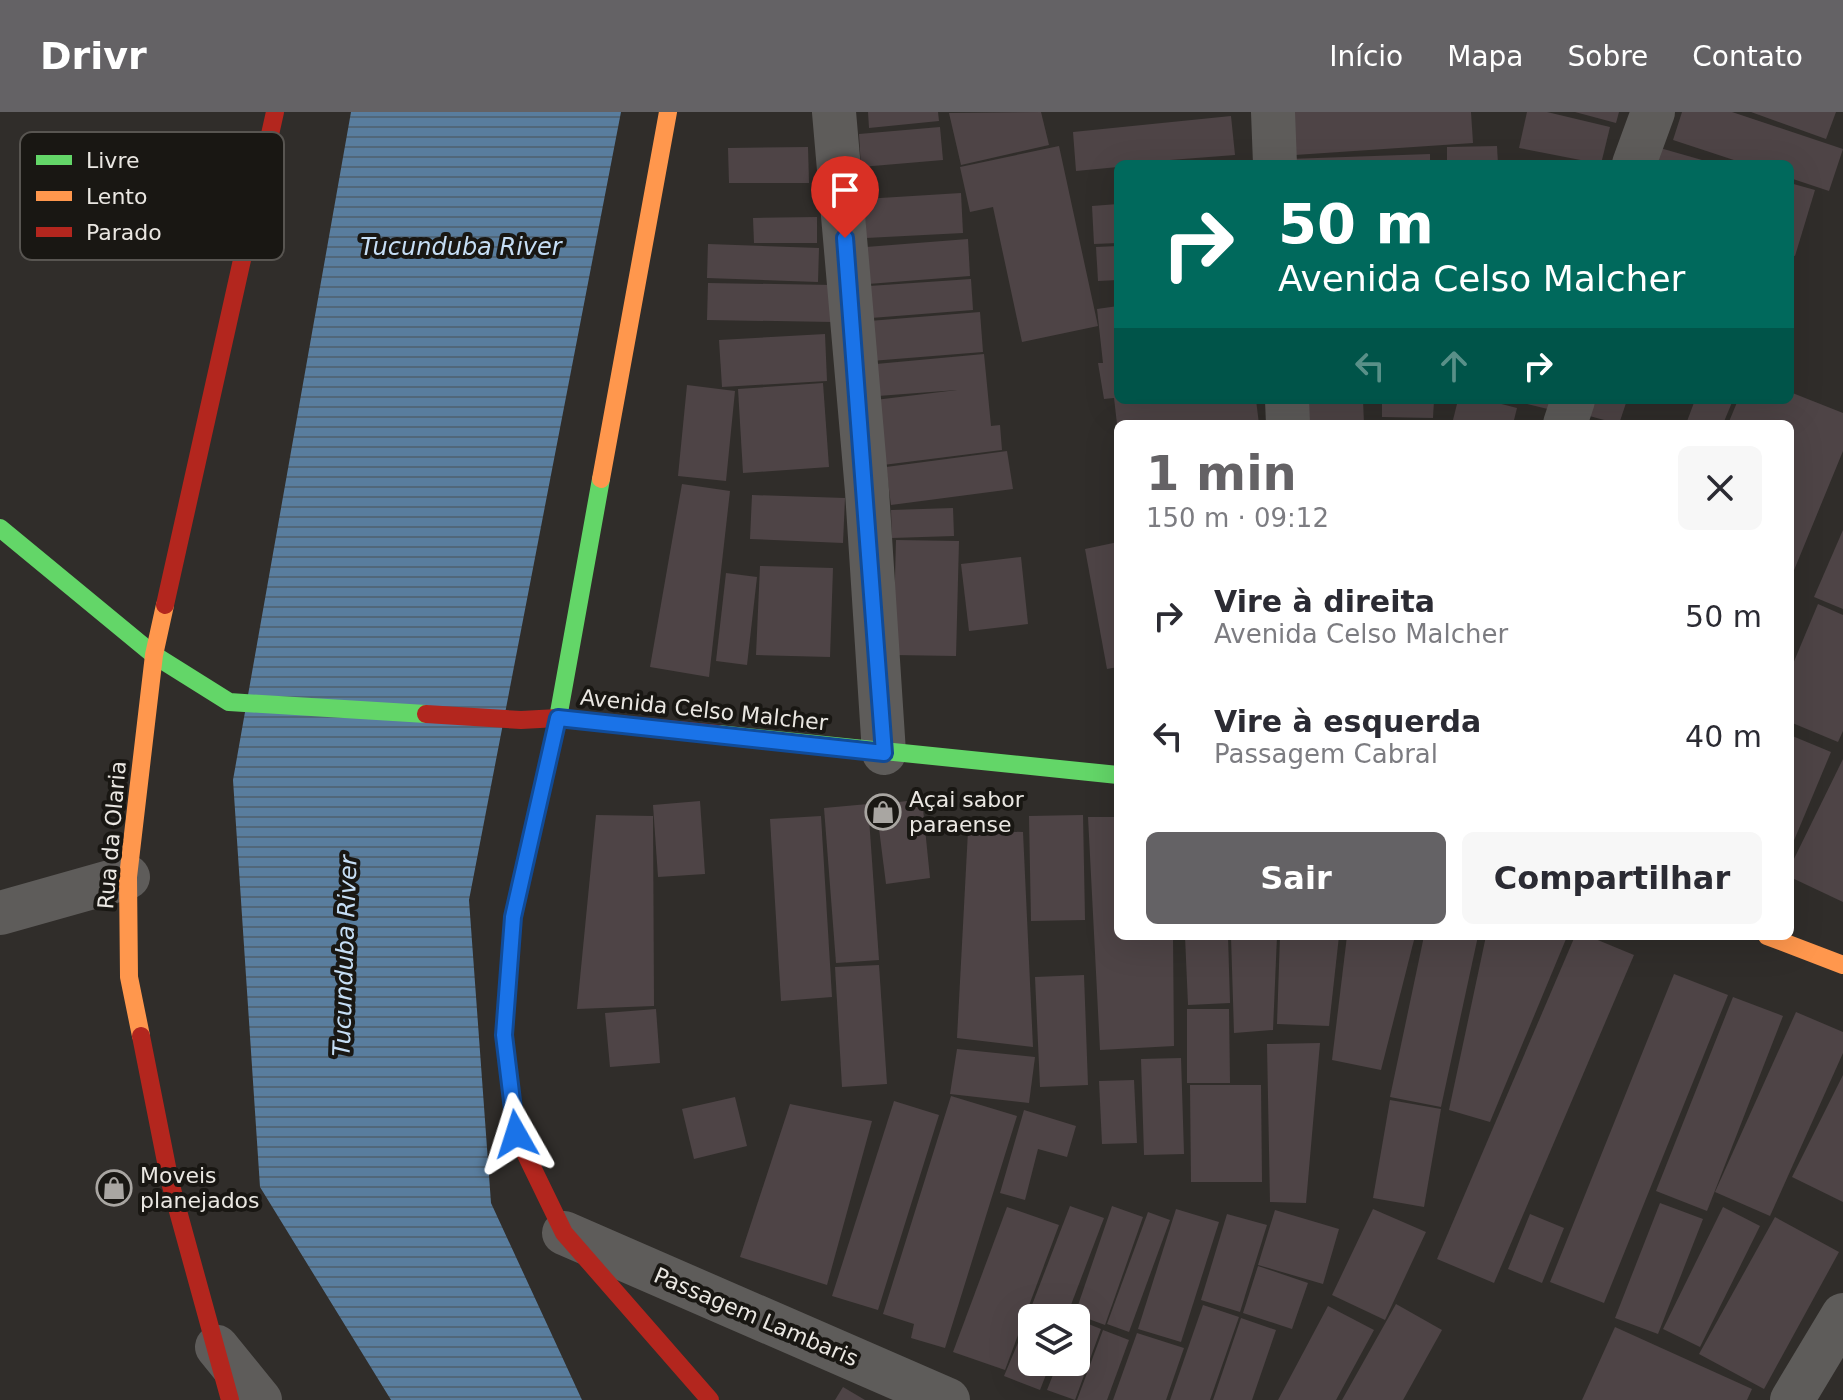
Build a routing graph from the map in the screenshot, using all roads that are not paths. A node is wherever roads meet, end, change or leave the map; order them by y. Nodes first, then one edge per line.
1 (275, 112) edge
2 (668, 112) edge
3 (834, 112) edge
4 (1273, 112) edge
5 (1653, 112) edge
6 (271, 132) edge
7 (1275, 160) edge
8 (1635, 160) edge
9 (242, 260) edge
10 (0, 528) edge
11 (154, 655) junction
12 (558, 718) junction
13 (884, 753) junction
14 (1114, 775) edge
15 (128, 877) junction
16 (0, 913) edge
17 (1777, 940) edge
18 (1843, 965) edge
19 (564, 1233) junction
20 (1843, 1315) edge
21 (217, 1347) junction
22 (230, 1400) edge
23 (260, 1400) edge
24 (710, 1400) edge
25 (948, 1400) edge
26 (1792, 1400) edge

1 - 6 street, Rua da Olaria
2 - 12 street
3 - 13 street
4 - 7 street
5 - 8 street
9 - 11 street, Rua da Olaria
10 - 11 street
11 - 12 street, Avenida Celso Malcher
11 - 15 street, Rua da Olaria
12 - 13 street, Avenida Celso Malcher
12 - 19 street
13 - 14 street, Avenida Celso Malcher
15 - 16 street
15 - 21 street, Rua da Olaria
17 - 18 street
19 - 24 street
19 - 25 street, Passagem Lambaris
20 - 26 street
21 - 22 street, Rua da Olaria
21 - 23 street

